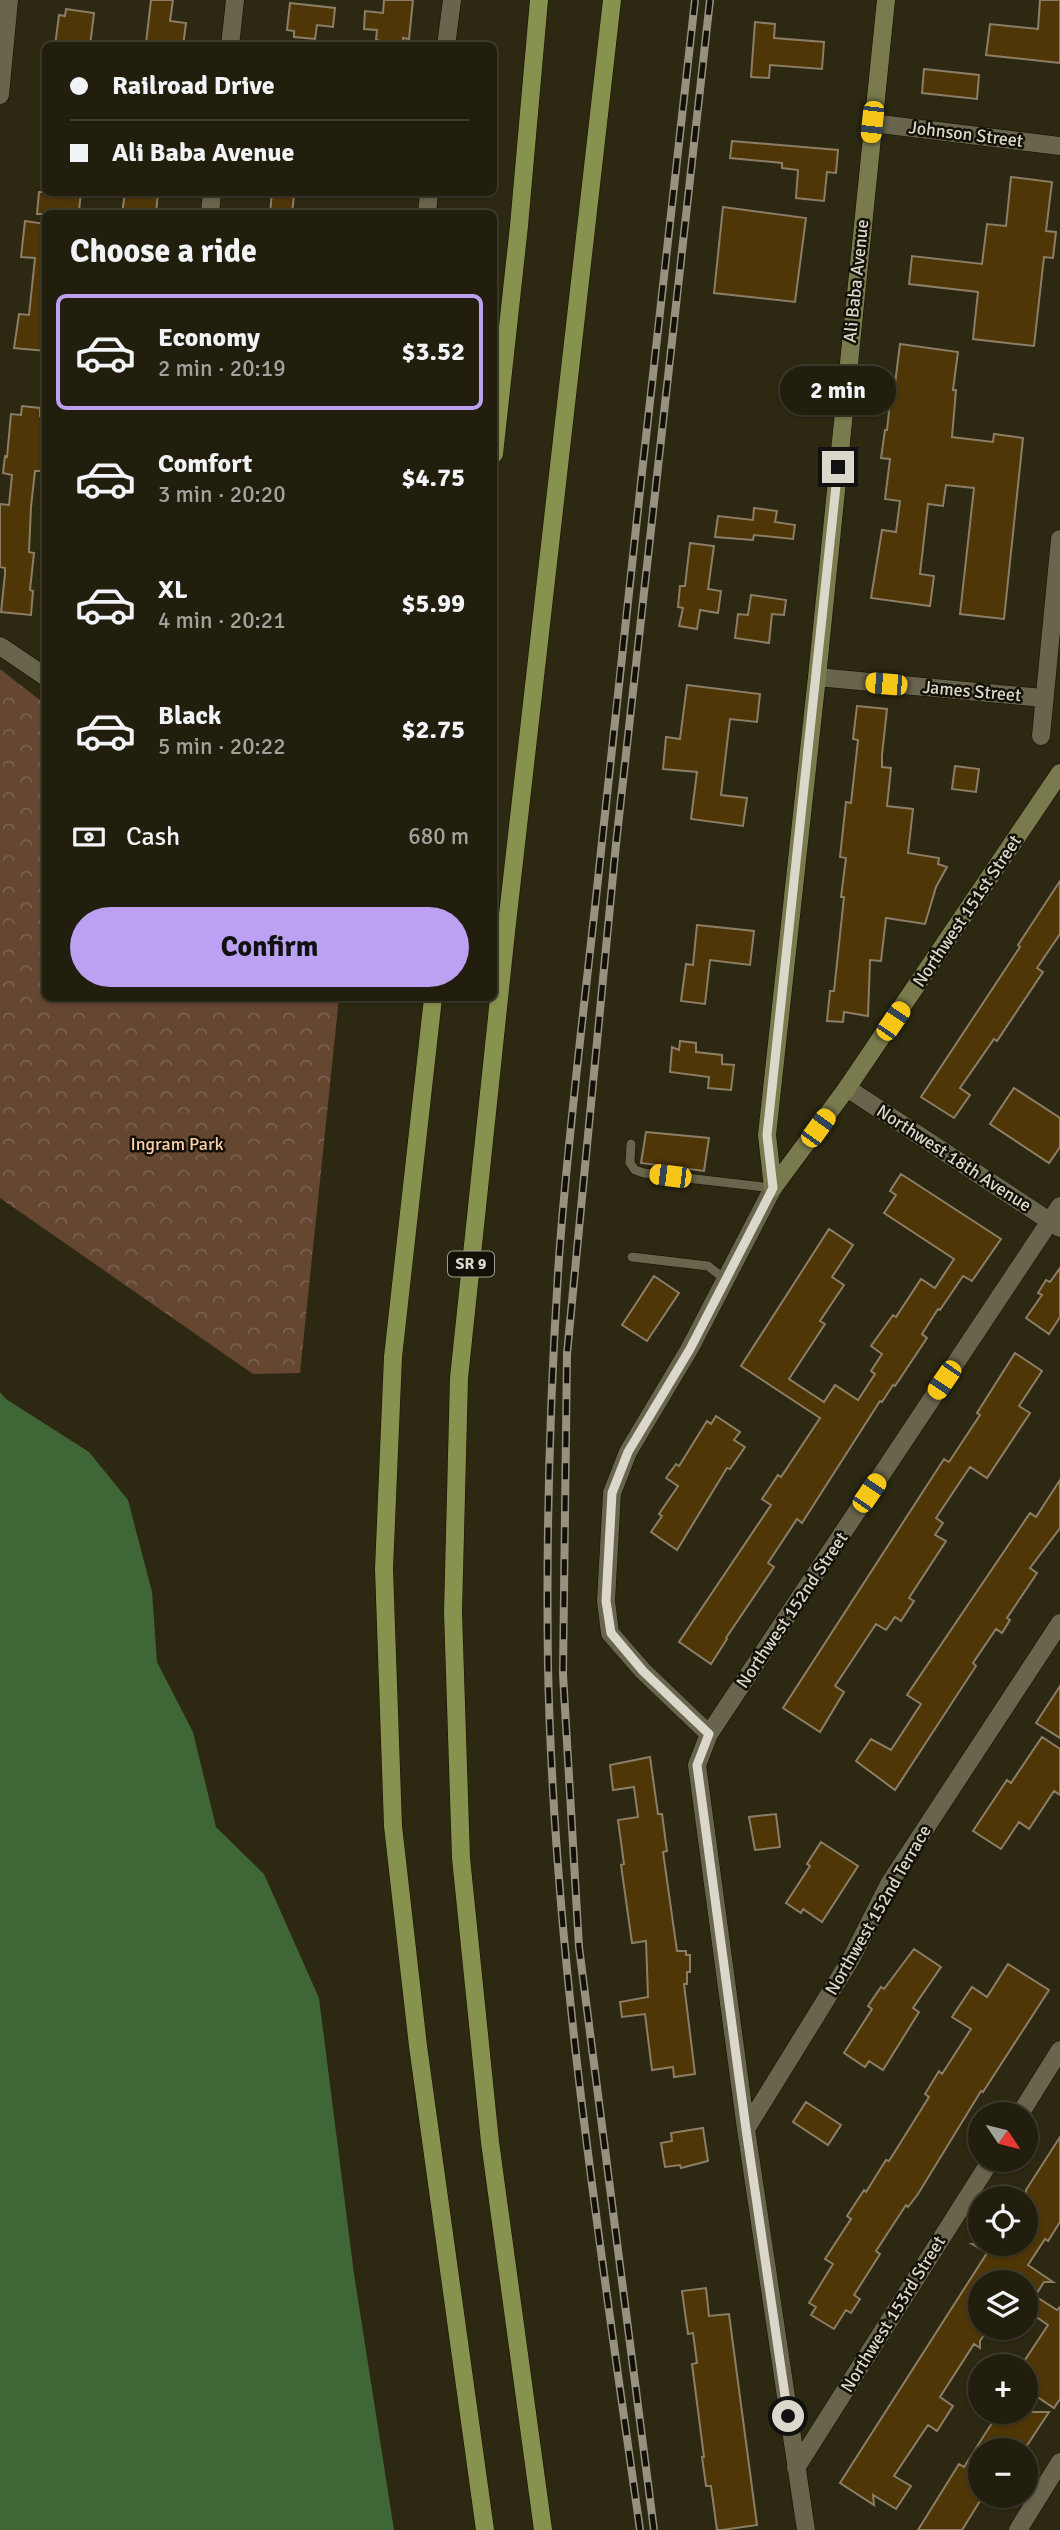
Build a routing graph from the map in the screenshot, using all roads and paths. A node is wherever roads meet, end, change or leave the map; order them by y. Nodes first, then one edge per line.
1 (9, 0) edge
2 (235, 0) edge
3 (452, 0) edge
4 (539, 0) edge
5 (612, 0) edge
6 (886, 0) edge
7 (230, 42) edge
8 (447, 42) edge
9 (0, 95) edge
10 (872, 122) junction
11 (1060, 146) edge
12 (497, 427) edge
13 (1060, 539) edge
14 (0, 646) edge
15 (42, 674) edge
16 (817, 677) junction
17 (1043, 698) junction
18 (1041, 736) dead end
19 (1060, 773) edge
20 (500, 932) edge
21 (497, 965) edge
22 (433, 1001) edge
23 (494, 1001) edge
24 (848, 1088) junction
25 (631, 1144) dead end
26 (773, 1188) junction
27 (1060, 1206) edge
28 (1055, 1225) edge
29 (632, 1257) dead end
30 (726, 1280) junction
31 (1060, 1623) edge
32 (709, 1734) junction
33 (1060, 2050) edge
34 (1028, 2102) edge
35 (746, 2129) junction
36 (983, 2172) edge
37 (1060, 2462) edge
38 (796, 2468) junction
39 (485, 2530) edge
40 (543, 2530) edge
41 (806, 2530) edge
42 (1018, 2530) edge

1 - 9 street
2 - 7 street
3 - 8 street
4 - 12 main road
5 - 20 main road, SR 9
6 - 10 street, Ali Baba Avenue
10 - 11 street, Johnson Street
10 - 16 street, Ali Baba Avenue
13 - 17 street
14 - 15 street
16 - 17 street, James Street
16 - 26 street, Ali Baba Avenue
17 - 18 street
19 - 24 street, Northwest 151st Street
20 - 21 main road, SR 9
22 - 39 main road
23 - 40 main road, SR 9
24 - 26 street, Northwest 151st Street
24 - 28 street, Northwest 18th Avenue
25 - 26 lane
26 - 30 street, Northwest 151st Street
27 - 28 street, Northwest 152nd Street
28 - 32 street, Northwest 152nd Street
29 - 30 lane
30 - 32 street, Northwest 151st Street
31 - 35 street, Northwest 152nd Terrace
32 - 35 street, Northwest 152nd Street
33 - 34 street
35 - 38 street, Northwest 152nd Street
36 - 38 street, Northwest 153rd Street
37 - 42 street
38 - 41 street, Northwest 152nd Street

